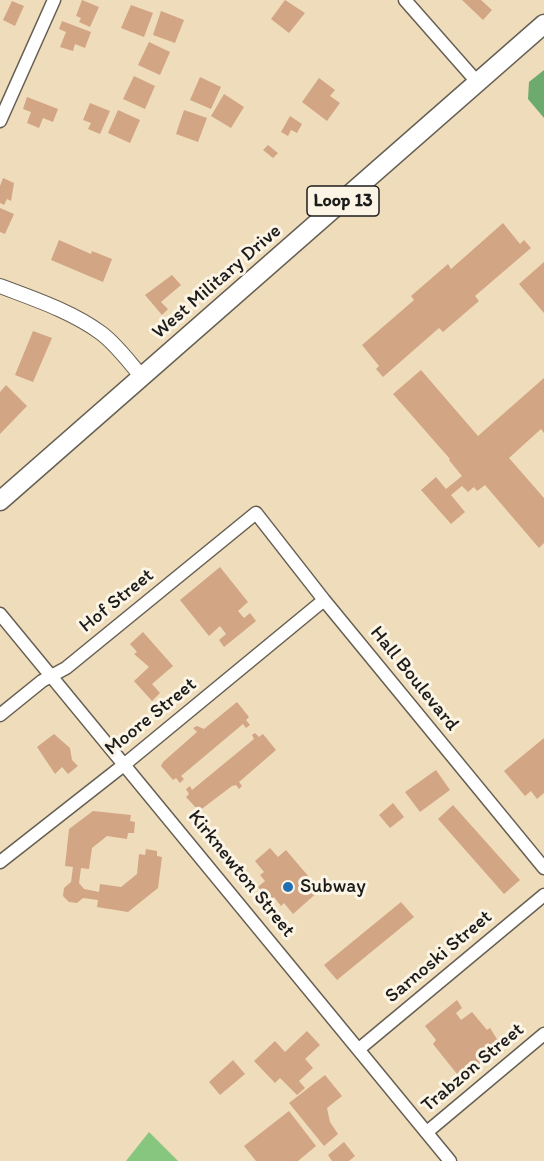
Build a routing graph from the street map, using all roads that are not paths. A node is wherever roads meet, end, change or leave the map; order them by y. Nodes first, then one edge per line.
1 (54, 0) edge
2 (405, 0) edge
3 (544, 24) edge
4 (478, 83) junction
5 (0, 121) edge
6 (0, 286) edge
7 (142, 377) junction
8 (0, 501) edge
9 (256, 513) joint
10 (324, 600) junction
11 (0, 614) edge
12 (51, 675) junction
13 (0, 715) edge
14 (125, 764) junction
15 (0, 862) edge
16 (544, 868) edge
17 (544, 895) edge
18 (544, 1034) edge
19 (359, 1049) junction
20 (427, 1132) junction
21 (450, 1161) edge

1 - 5 street
2 - 4 street
3 - 4 main road, West Military Drive / Loop 13
4 - 7 main road, West Military Drive / Loop 13
6 - 7 street
7 - 8 main road, West Military Drive / Loop 13
9 - 10 street, Hall Boulevard
9 - 12 street, Hof Street
10 - 14 street, Moore Street
10 - 16 street, Hall Boulevard
11 - 12 street, Kirknewton Street
12 - 13 street, Hof Street
12 - 14 street, Kirknewton Street
14 - 15 street, Moore Street
14 - 19 street, Kirknewton Street
17 - 19 street, Sarnoski Street
18 - 20 street, Trabzon Street
19 - 20 street, Kirknewton Street
20 - 21 street, Kirknewton Street

